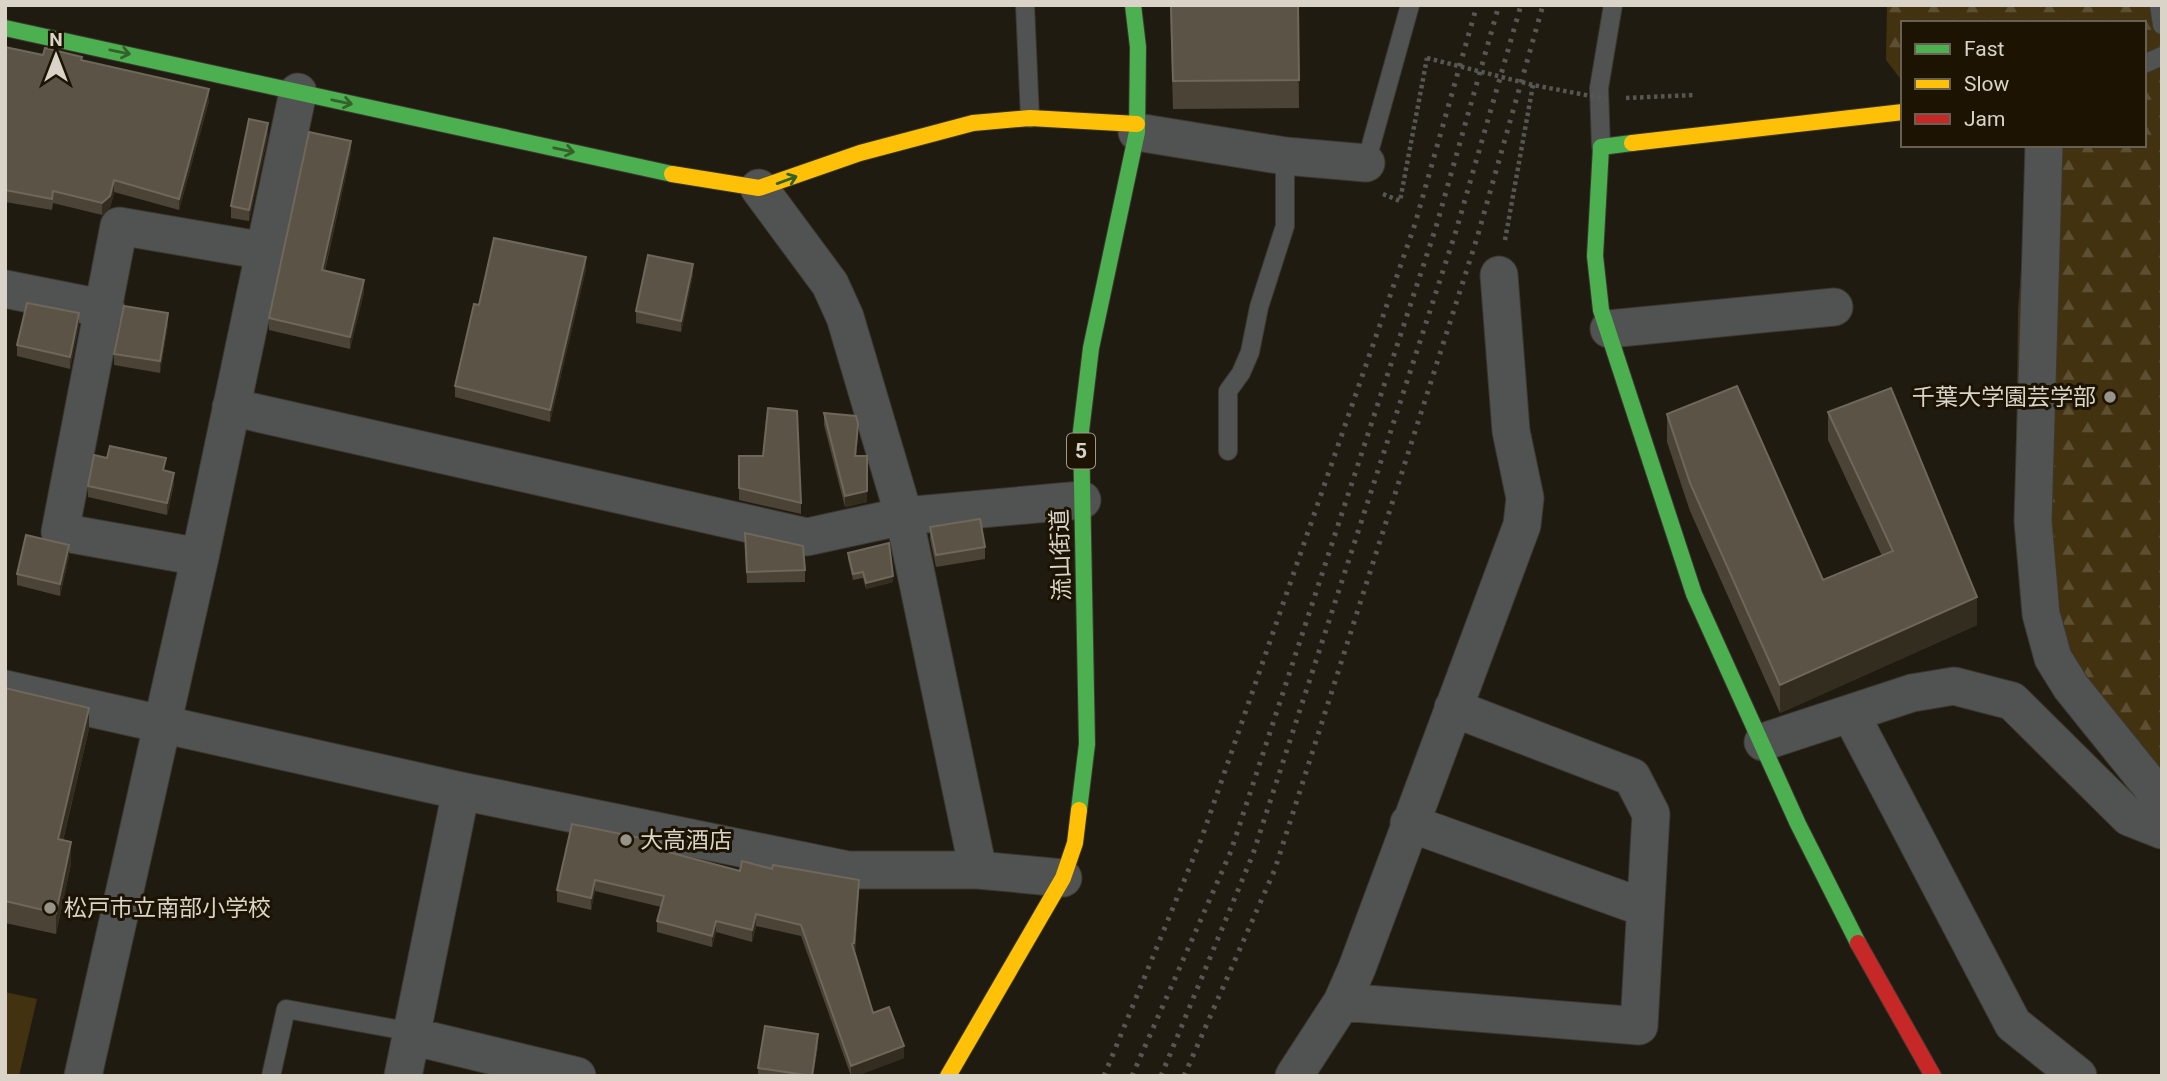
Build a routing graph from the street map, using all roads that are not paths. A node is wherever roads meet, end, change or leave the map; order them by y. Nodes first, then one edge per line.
1 (1025, 5) edge
2 (1133, 5) edge
3 (1410, 5) edge
4 (1614, 5) edge
5 (2159, 5) edge
6 (2162, 25) edge
7 (5, 28) edge
8 (2162, 56) edge
9 (2146, 63) edge
10 (298, 92) junction
11 (1901, 113) edge
12 (1030, 118) junction
13 (1137, 128) junction
14 (1601, 147) junction
15 (2044, 147) edge
16 (1285, 156) junction
17 (1366, 163) joint
18 (759, 188) junction
19 (265, 251) junction
20 (1499, 275) road end
21 (5, 289) edge
22 (1834, 307) dead end
23 (106, 309) junction
24 (1609, 329) junction
25 (231, 407) junction
26 (1228, 451) dead end
27 (1082, 500) junction
28 (905, 516) junction
29 (200, 557) junction
30 (5, 689) edge
31 (1453, 708) junction
32 (1851, 715) junction
33 (160, 724) junction
34 (1763, 742) junction
35 (461, 791) junction
36 (2162, 800) edge
37 (1409, 823) junction
38 (2162, 830) edge
39 (978, 870) junction
40 (1063, 878) junction
41 (1645, 908) junction
42 (1342, 1002) junction
43 (411, 1034) junction
44 (83, 1076) edge
45 (271, 1076) edge
46 (403, 1076) edge
47 (578, 1076) edge
48 (948, 1076) edge
49 (1294, 1076) edge
50 (1933, 1076) edge
51 (2078, 1076) edge

1 - 12 lane
2 - 13 street, 流山街道 / 5
3 - 17 lane
4 - 14 lane
5 - 6 lane
7 -> 10 street
8 - 9 lane
10 -> 18 street
10 - 19 street
11 - 14 street
12 - 13 street
18 -> 12 street
13 - 16 street
13 - 27 street, 流山街道 / 5
14 - 24 street
15 - 36 street
16 - 17 street
16 - 26 lane
18 - 28 street
19 - 23 street
19 - 25 street
20 - 31 street
21 - 23 street
22 - 24 street
23 - 29 street
24 - 34 street
25 - 28 street
25 - 29 street
27 - 28 street
27 - 40 street, 流山街道 / 5
28 - 39 street
29 - 33 street
30 - 33 street
31 - 37 street
31 - 41 street
32 - 34 street
32 - 38 street
32 - 51 street
33 - 35 street
33 - 44 street
34 - 50 street
35 - 39 street
35 - 43 street
37 - 41 street
37 - 42 street
39 - 40 street
40 - 48 street, 流山街道 / 5
41 - 42 street
42 - 49 street
43 - 45 lane
43 - 46 street
43 - 47 street

